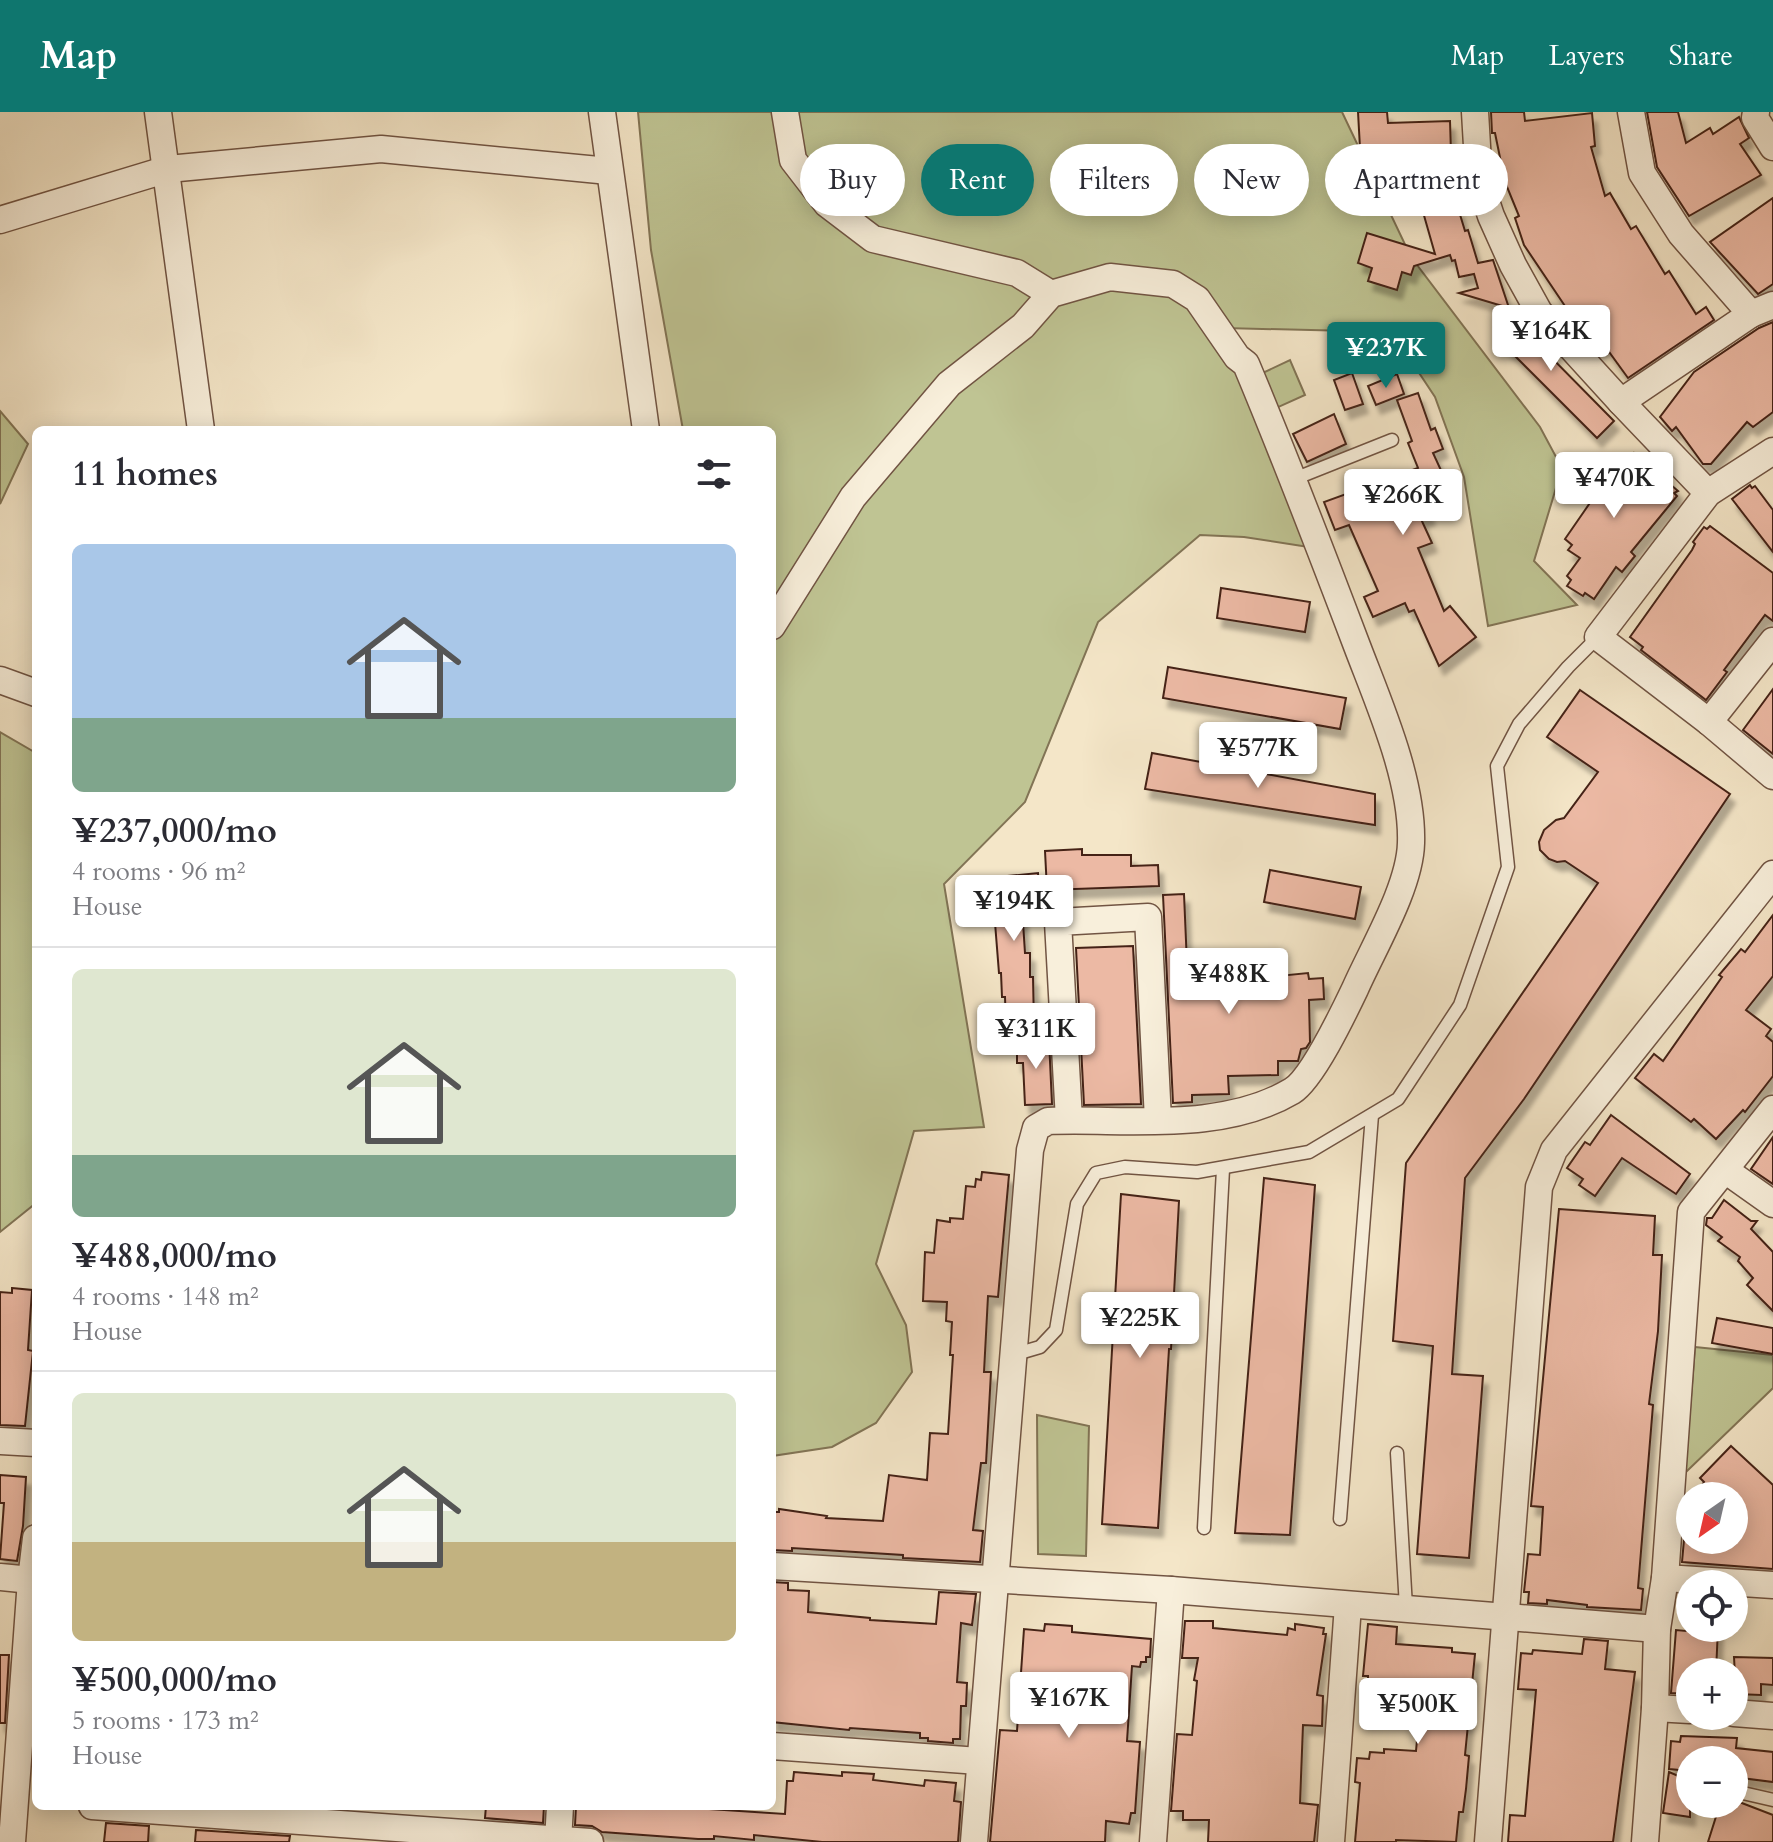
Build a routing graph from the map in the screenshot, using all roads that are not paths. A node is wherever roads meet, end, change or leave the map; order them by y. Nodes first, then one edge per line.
1 (158, 112) edge
2 (602, 112) edge
3 (785, 112) edge
4 (1475, 112) edge
5 (1631, 112) edge
6 (1756, 112) edge
7 (1773, 147) edge
8 (168, 169) junction
9 (609, 171) junction
10 (0, 220) edge
11 (1051, 294) junction
12 (1762, 310) edge
13 (1621, 402) junction
14 (200, 426) edge
15 (645, 426) edge
16 (1392, 440) dead end
17 (1773, 451) edge
18 (1294, 479) junction
19 (1708, 493) junction
20 (776, 620) edge
21 (1598, 637) junction
22 (1773, 641) edge
23 (0, 680) edge
24 (32, 692) edge
25 (1709, 722) junction
26 (1773, 776) edge
27 (1773, 874) edge
28 (1773, 1109) edge
29 (1372, 1115) junction
30 (1069, 1120) junction
31 (1158, 1120) junction
32 (1223, 1169) junction
33 (1725, 1170) junction
34 (1773, 1204) edge
35 (1012, 1355) junction
36 (0, 1441) edge
37 (32, 1443) edge
38 (1397, 1453) dead end
39 (1340, 1519) dead end
40 (1204, 1528) dead end
41 (776, 1566) edge
42 (32, 1572) edge
43 (0, 1577) edge
44 (1665, 1578) junction
45 (31, 1580) junction
46 (995, 1581) junction
47 (1773, 1585) edge
48 (1171, 1590) junction
49 (1348, 1605) junction
50 (1406, 1607) junction
51 (1504, 1616) junction
52 (1657, 1629) junction
53 (30, 1694) edge
54 (1655, 1708) junction
55 (1676, 1709) edge
56 (1748, 1714) edge
57 (1773, 1716) edge
58 (9, 1744) edge
59 (776, 1746) edge
60 (979, 1761) junction
61 (1748, 1794) edge
62 (1773, 1800) edge
63 (25, 1801) edge
64 (145, 1810) edge
65 (560, 1810) edge
66 (558, 1841) edge
67 (12, 1842) edge
68 (590, 1842) edge
69 (974, 1842) edge
70 (1153, 1842) edge
71 (1331, 1842) edge
72 (1488, 1842) edge
73 (1645, 1842) edge

1 - 8 street
2 - 9 street
3 - 11 street
4 - 13 street
5 - 12 street
6 - 7 street
8 - 9 street
8 - 10 street
8 - 14 street
9 - 15 street
11 - 18 street
11 - 20 street
12 - 13 street
13 - 19 street
16 - 18 lane
17 - 19 street
18 - 31 street
19 - 21 street
21 - 25 street
21 - 29 lane
22 - 25 street
23 - 24 street
25 - 26 street
27 - 51 street
28 - 33 street
29 - 32 lane
29 - 39 lane
30 - 31 street
30 - 31 street
30 - 35 street
32 - 35 lane
32 - 40 lane
33 - 34 street
33 - 44 street
35 - 46 street
36 - 37 street
38 - 50 lane
41 - 46 street
42 - 45 street
43 - 45 street
44 - 47 street
44 - 52 street
45 - 53 street
46 - 48 street
46 - 60 street
48 - 49 street
48 - 70 street
49 - 50 street
49 - 71 street
50 - 51 street
51 - 52 street
51 - 72 street
52 - 54 street
53 - 58 street
54 - 55 street
54 - 73 street
56 - 57 street
58 - 63 street
59 - 60 street
60 - 69 street
61 - 62 lane
63 - 67 street
64 - 66 street
65 - 66 street
66 - 68 street

